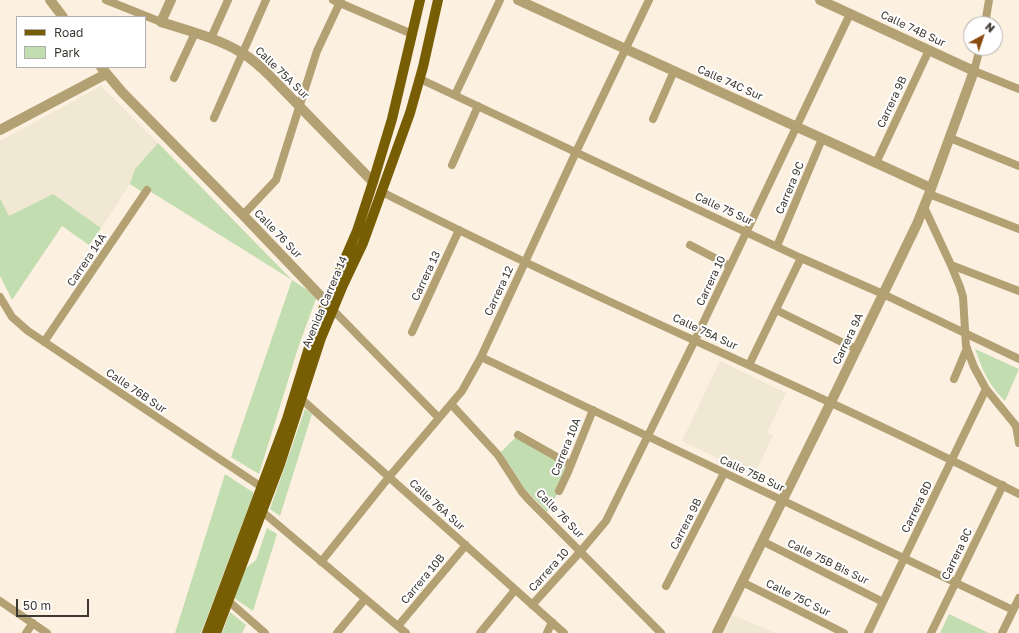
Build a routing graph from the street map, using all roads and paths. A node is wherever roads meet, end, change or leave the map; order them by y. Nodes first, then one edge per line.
1 (50, 0) edge
2 (106, 0) edge
3 (171, 0) edge
4 (228, 0) edge
5 (266, 0) edge
6 (420, 0) edge
7 (438, 0) edge
8 (500, 0) edge
9 (518, 0) edge
10 (649, 0) edge
11 (820, 0) edge
12 (989, 0) edge
13 (338, 1) edge
14 (850, 14) junction
15 (61, 16) edge
16 (986, 16) edge
17 (161, 22) junction
18 (195, 32) junction
19 (412, 34) junction
20 (211, 38) junction
21 (625, 49) junction
22 (929, 50) junction
23 (243, 53) junction
24 (978, 56) edge
25 (104, 71) edge
26 (674, 71) junction
27 (974, 71) junction
28 (174, 78) dead end
29 (420, 79) junction
30 (1019, 88) edge
31 (455, 95) junction
32 (478, 106) junction
33 (300, 107) junction
34 (214, 118) dead end
35 (653, 118) dead end
36 (796, 126) junction
37 (0, 130) edge
38 (822, 138) junction
39 (950, 138) junction
40 (576, 152) junction
41 (876, 163) junction
42 (452, 165) dead end
43 (1019, 166) edge
44 (373, 182) junction
45 (148, 190) dead end
46 (930, 191) junction
47 (382, 192) junction
48 (924, 207) junction
49 (243, 215) junction
50 (1019, 229) edge
51 (460, 230) junction
52 (746, 232) junction
53 (690, 245) dead end
54 (777, 246) junction
55 (801, 258) junction
56 (525, 262) junction
57 (952, 265) junction
58 (730, 266) junction
59 (1019, 291) edge
60 (883, 294) junction
61 (0, 297) edge
62 (329, 305) junction
63 (776, 310) junction
64 (412, 332) dead end
65 (964, 333) junction
66 (695, 340) junction
67 (44, 342) junction
68 (967, 348) junction
69 (856, 349) junction
70 (481, 357) junction
71 (1019, 359) edge
72 (749, 366) junction
73 (954, 379) dead end
74 (986, 390) junction
75 (299, 396) junction
76 (831, 402) junction
77 (451, 404) junction
78 (593, 410) junction
79 (438, 417) junction
80 (1017, 427) edge
81 (518, 435) dead end
82 (648, 437) junction
83 (1019, 444) edge
84 (952, 460) junction
85 (571, 465) junction
86 (724, 473) junction
87 (389, 477) junction
88 (1003, 485) junction
89 (266, 490) junction
90 (559, 491) dead end
91 (1019, 494) edge
92 (782, 500) junction
93 (259, 509) junction
94 (762, 541) junction
95 (466, 546) junction
96 (580, 552) junction
97 (905, 558) junction
98 (321, 562) junction
99 (742, 582) junction
100 (956, 582) junction
101 (666, 586) dead end
102 (515, 590) junction
103 (225, 598) junction
104 (1019, 598) edge
105 (365, 599) junction
106 (0, 601) edge
107 (883, 602) junction
108 (532, 605) junction
109 (1013, 610) junction
110 (552, 622) junction
111 (33, 623) junction
112 (398, 626) junction
113 (26, 633) edge
114 (48, 633) edge
115 (207, 633) edge
116 (216, 633) edge
117 (266, 633) edge
118 (337, 633) edge
119 (406, 633) edge
120 (480, 633) edge
121 (547, 633) edge
122 (564, 633) edge
123 (661, 633) edge
124 (716, 633) edge
125 (844, 633) edge
126 (868, 633) edge
127 (931, 633) edge
128 (1002, 633) edge

1 - 15 street
2 - 17 street, Calle 75A Sur
3 - 17 street
4 - 20 street
5 - 23 street
6 - 19 main road, Avenida Carrera 14
7 - 29 main road, Avenida Carrera 14
8 - 31 street
9 - 21 street, Calle 74C Sur
10 - 21 street, Carrera 12
11 - 14 street, Calle 74B Sur
12 - 16 street
13 - 19 street
13 - 33 street
14 - 22 street, Calle 74B Sur
14 - 36 street, Carrera 10
17 - 18 street, Calle 75A Sur
18 - 20 street, Calle 75A Sur
18 - 28 street
19 - 44 main road, Avenida Carrera 14
20 - 23 street, Calle 75A Sur
21 - 26 street, Calle 74C Sur
21 - 40 street, Carrera 12
22 - 27 street, Calle 74B Sur
22 - 41 street, Carrera 9B
23 - 33 street, Calle 75A Sur
23 - 34 street
24 - 27 street, Carrera 9A
25 - 37 street
25 - 49 street, Calle 76 Sur
26 - 35 street
26 - 36 street, Calle 74C Sur
27 - 30 street, Calle 74B Sur
27 - 39 street, Carrera 9A
29 - 31 street, Calle 75 Sur
29 - 47 main road, Avenida Carrera 14
31 - 32 street, Calle 75 Sur
32 - 40 street, Calle 75 Sur
32 - 42 street
33 - 44 street, Calle 75A Sur
33 - 49 street
36 - 38 street, Calle 74C Sur
36 - 52 street, Carrera 10
38 - 41 street, Calle 74C Sur
38 - 54 street, Carrera 9C
39 - 43 street
39 - 46 street, Carrera 9A
40 - 52 street, Calle 75 Sur
40 - 56 street, Carrera 12
41 - 46 street, Calle 74C Sur
44 - 62 main road, Avenida Carrera 14
45 - 67 street, Carrera 14A
46 - 48 street, Carrera 9A
46 - 50 street, Calle 74C Sur
47 - 51 street, Calle 75A Sur
47 - 62 main road, Avenida Carrera 14
48 - 57 street
48 - 60 street, Carrera 9A
49 - 62 street, Calle 76 Sur
51 - 56 street, Calle 75A Sur
51 - 64 street, Carrera 13
52 - 54 street, Calle 75 Sur
52 - 58 street, Carrera 10
53 - 58 street
54 - 55 street, Calle 75 Sur
55 - 60 street, Calle 75 Sur
55 - 63 street
56 - 66 street, Calle 75A Sur
56 - 70 street, Carrera 12
57 - 59 street
57 - 65 street
58 - 66 street, Carrera 10
60 - 65 street, Calle 75 Sur
60 - 69 street, Carrera 9A
61 - 67 street, Calle 76B Sur
62 - 75 main road, Avenida Carrera 14
62 - 79 street, Calle 76 Sur
63 - 69 street
63 - 72 street
65 - 68 street
65 - 71 street, Calle 75 Sur
66 - 72 street, Calle 75A Sur
66 - 82 street, Carrera 10
67 - 89 street, Calle 76B Sur
68 - 73 street
68 - 74 street
69 - 76 street, Carrera 9A
70 - 77 street, Carrera 12
70 - 78 street, Calle 75B Sur
72 - 76 street, Calle 75A Sur
74 - 80 street
74 - 84 street, Carrera 8D
75 - 87 street, Calle 76A Sur
75 - 89 main road, Avenida Carrera 14
76 - 84 street, Calle 75A Sur
76 - 92 street, Carrera 9A
77 - 79 street, Carrera 12
77 - 96 street, Calle 76 Sur
78 - 82 street, Calle 75B Sur
78 - 85 street, Carrera 10A
79 - 87 street, Carrera 12
80 - 83 street
81 - 85 street
82 - 86 street, Calle 75B Sur
82 - 96 street, Carrera 10
84 - 88 street, Calle 75A Sur
84 - 97 street, Carrera 8D
85 - 90 street, Carrera 10A
86 - 92 street, Calle 75B Sur
86 - 101 street, Carrera 9B
87 - 95 street, Calle 76A Sur
87 - 98 street, Carrera 12
88 - 91 street, Calle 75A Sur
88 - 100 street, Carrera 8C
89 - 93 main road, Avenida Carrera 14
92 - 94 street, Carrera 9A
92 - 97 street, Calle 75B Sur
93 - 98 street
93 - 103 main road, Avenida Carrera 14
94 - 99 street, Carrera 9A
94 - 107 street, Calle 75B Bis Sur
95 - 102 street, Calle 76A Sur
95 - 112 street, Carrera 10B
96 - 108 street, Carrera 10
96 - 123 street, Calle 76 Sur
97 - 100 street, Calle 75B Sur
97 - 107 street, Carrera 8D
98 - 105 street
99 - 124 street, Carrera 9A
99 - 125 street, Calle 75C Sur
100 - 109 street, Calle 75B Sur
100 - 127 street, Carrera 8C
102 - 108 street, Calle 76A Sur
102 - 120 street
103 - 115 main road, Avenida Carrera 14
103 - 116 main road, Avenida Carrera 14
103 - 117 street
104 - 109 street
105 - 112 street
105 - 118 street
106 - 111 street
107 - 126 street, Carrera 8D
108 - 110 street, Calle 76A Sur
109 - 128 street
110 - 121 street
110 - 122 street, Calle 76A Sur
111 - 113 street
111 - 114 street
112 - 119 street

